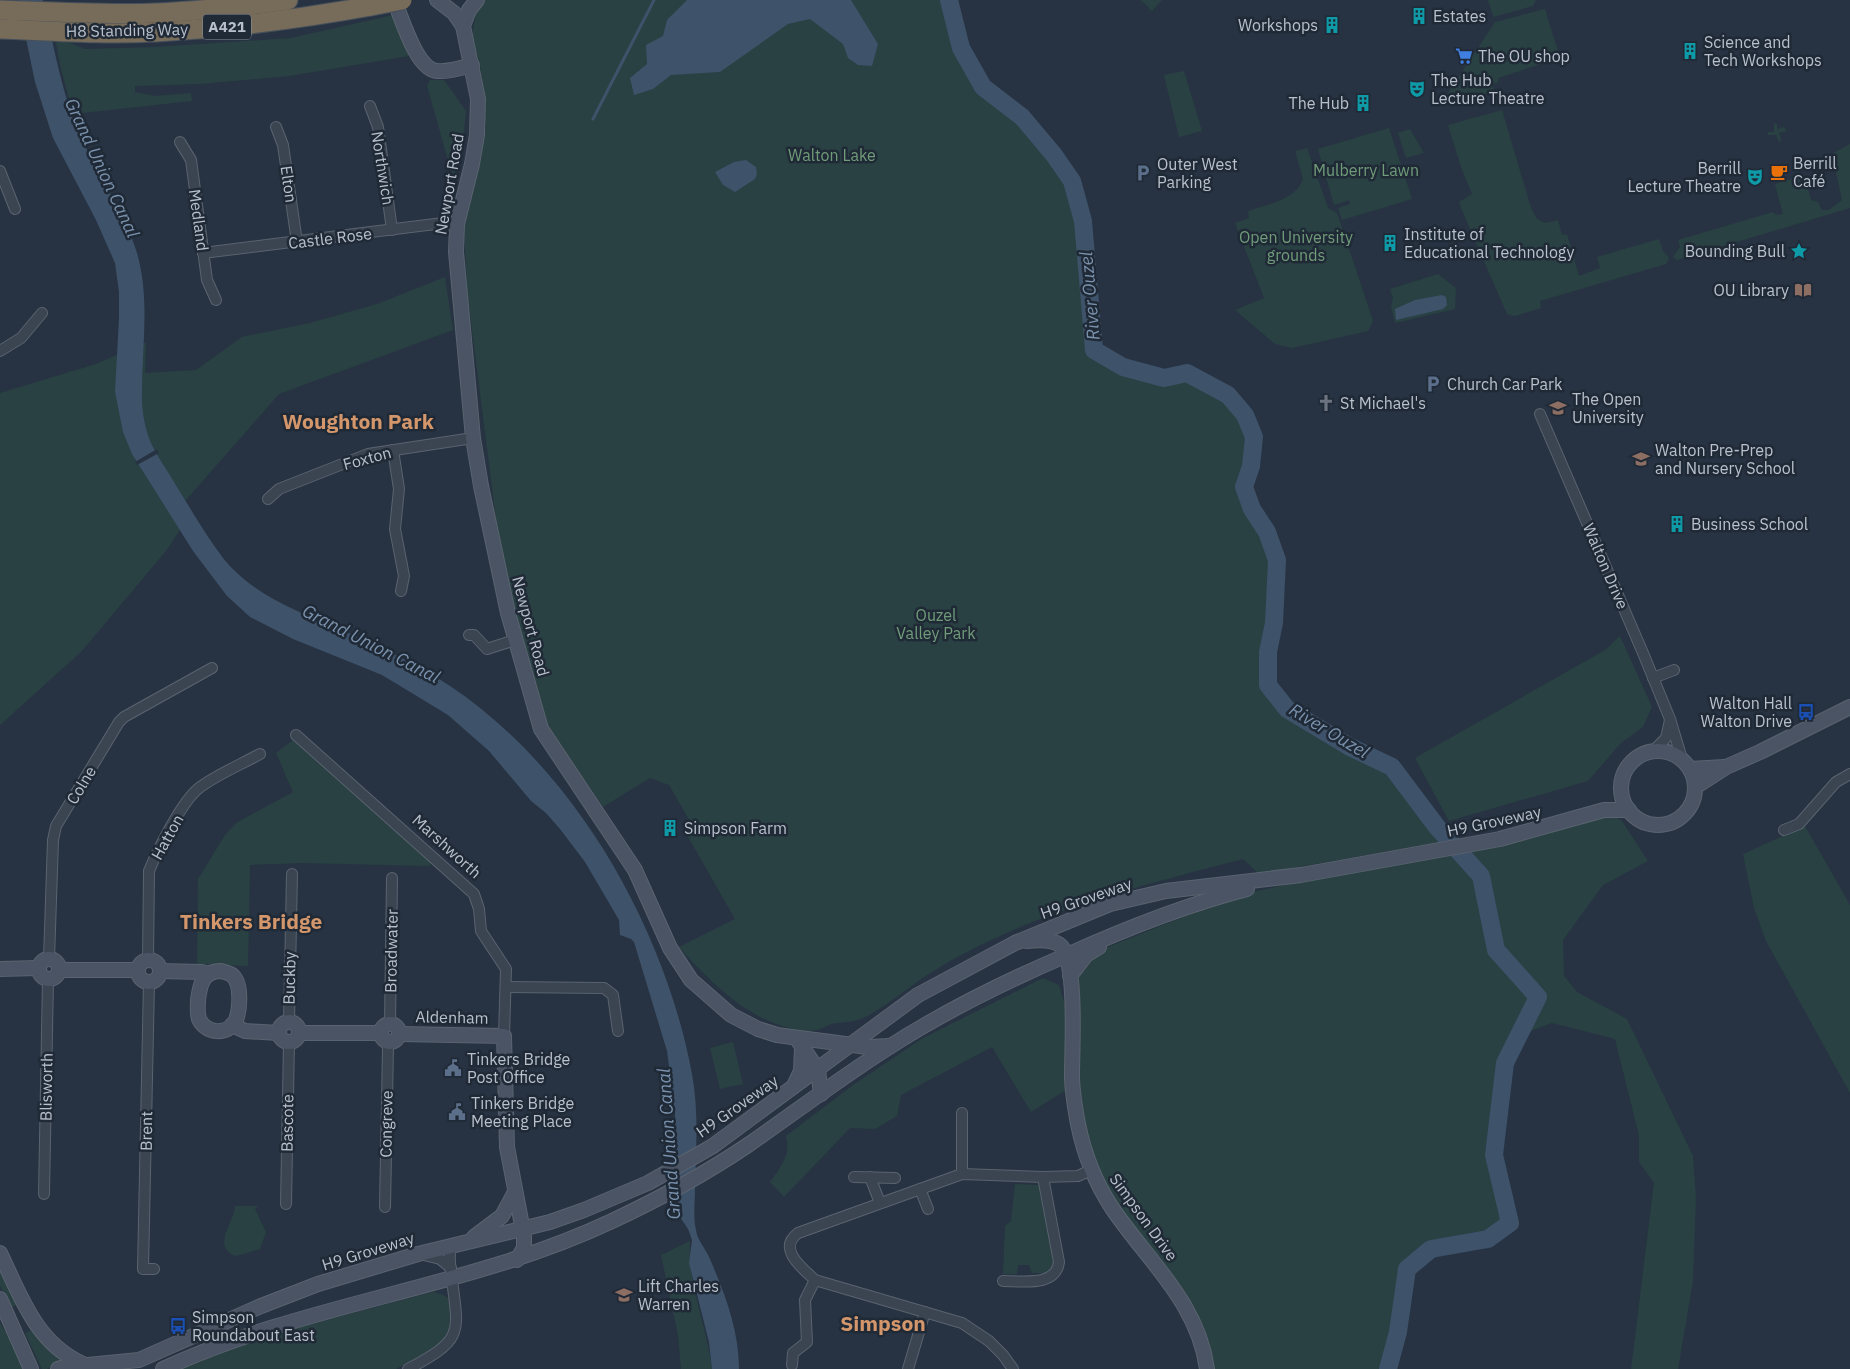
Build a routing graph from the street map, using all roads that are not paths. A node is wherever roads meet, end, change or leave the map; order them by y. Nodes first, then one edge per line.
1 (288, 0) edge
2 (394, 0) edge
3 (402, 0) edge
4 (437, 0) edge
5 (477, 0) edge
6 (238, 4) edge
7 (0, 10) edge
8 (463, 26) junction
9 (0, 28) edge
10 (472, 65) junction
11 (370, 106) dead end
12 (276, 127) dead end
13 (180, 142) dead end
14 (0, 171) edge
15 (15, 209) dead end
16 (458, 224) junction
17 (392, 230) junction
18 (297, 242) junction
19 (203, 253) junction
20 (216, 300) dead end
21 (42, 313) dead end
22 (0, 351) edge
23 (1540, 414) dead end
24 (473, 438) junction
25 (393, 450) junction
26 (268, 499) dead end
27 (401, 591) dead end
28 (469, 635) dead end
29 (515, 640) junction
30 (212, 668) dead end
31 (1674, 670) dead end
32 (1654, 678) junction
33 (1850, 707) edge
34 (1670, 719) junction
35 (296, 735) dead end
36 (1653, 751) junction
37 (260, 754) dead end
38 (1686, 764) junction
39 (1726, 766) junction
40 (1850, 774) edge
41 (1621, 786) junction
42 (1695, 787) junction
43 (1604, 810) junction
44 (1629, 810) junction
45 (1784, 830) dead end
46 (292, 874) dead end
47 (1301, 875) junction
48 (392, 878) dead end
49 (1171, 912) junction
50 (1068, 920) junction
51 (1015, 942) junction
52 (1062, 949) junction
53 (49, 959) junction
54 (1053, 961) junction
55 (143, 965) junction
56 (38, 968) junction
57 (0, 969) edge
58 (59, 970) junction
59 (160, 971) junction
60 (208, 974) junction
61 (48, 979) junction
62 (149, 982) junction
63 (1070, 982) junction
64 (506, 987) junction
65 (289, 1022) junction
66 (232, 1026) junction
67 (618, 1031) dead end
68 (300, 1033) junction
69 (390, 1033) junction
70 (504, 1036) junction
71 (284, 1038) junction
72 (800, 1044) junction
73 (851, 1044) junction
74 (890, 1046) junction
75 (818, 1070) junction
76 (794, 1087) junction
77 (821, 1094) junction
78 (962, 1113) dead end
79 (1091, 1170) junction
80 (962, 1174) junction
81 (854, 1177) dead end
82 (870, 1178) junction
83 (896, 1178) dead end
84 (1043, 1178) junction
85 (920, 1189) junction
86 (515, 1192) junction
87 (44, 1194) dead end
88 (880, 1203) junction
89 (286, 1204) dead end
90 (385, 1207) dead end
91 (928, 1209) dead end
92 (494, 1231) junction
93 (524, 1232) junction
94 (458, 1244) junction
95 (555, 1246) junction
96 (0, 1253) edge
97 (418, 1254) junction
98 (514, 1261) junction
99 (154, 1269) dead end
100 (451, 1274) junction
101 (815, 1280) junction
102 (1003, 1281) dead end
103 (0, 1298) edge
104 (925, 1312) junction
105 (792, 1365) dead end
106 (89, 1366) edge
107 (31, 1369) edge
108 (58, 1369) edge
109 (162, 1369) edge
110 (408, 1369) edge
111 (908, 1369) edge
112 (1013, 1369) edge
113 (1207, 1369) edge

1 - 6 highway, H8 Standing Way / A421
2 - 10 street
3 - 9 highway, H8 Standing Way / A421, bridge
4 - 8 street
5 - 8 street
6 - 7 highway, H8 Standing Way / A421
8 - 10 street, Newport Road
10 - 16 street, Newport Road
11 - 17 street, Northwich
12 - 18 street, Elton
13 - 19 street, Medland
14 - 15 street
16 - 17 street, Castle Rose
16 - 24 street, Newport Road
17 - 18 street, Castle Rose
18 - 19 street, Castle Rose
19 - 20 street, Medland
21 - 22 street
23 - 32 street, Walton Drive
24 - 25 street, Foxton
24 - 29 street, Newport Road
25 - 26 street, Foxton
25 - 27 street
28 - 29 street
29 - 72 street, Newport Road
30 - 53 street, Colne
31 - 32 street
32 - 34 street, Walton Drive
33 - 39 street
34 - 36 street
34 - 38 street, Walton Drive
35 - 64 street, Marshworth
36 - 38 street
36 - 41 street
37 - 55 street, Hatton
38 - 39 street
38 - 42 street
39 - 42 street
40 - 45 street
41 - 43 street
41 - 44 street
42 - 44 street
43 - 44 street, H9 Groveway
43 - 47 street, H9 Groveway
46 - 65 street, Buckby
47 - 49 street, H9 Groveway
47 - 50 street, H9 Groveway
48 - 69 street, Broadwater
49 - 52 street, H9 Groveway
49 - 63 street
50 - 51 street, H9 Groveway
50 - 52 street
51 - 52 street
51 - 73 street, H9 Groveway
52 - 54 street
52 - 63 street, Simpson Drive
53 - 56 street
53 - 58 street
54 - 63 street, Simpson Drive
54 - 74 street
55 - 58 street
55 - 59 street
55 - 62 street
56 - 57 street
56 - 61 street
58 - 61 street
59 - 60 street
59 - 62 street
60 - 66 street
60 - 66 street
61 - 87 street, Blisworth
62 - 99 street, Brent
63 - 79 street, Simpson Drive
64 - 67 street
64 - 70 street, Marshworth
65 - 68 street
65 - 71 street
66 - 71 street
68 - 69 street, Aldenham
68 - 71 street
69 - 70 street, Aldenham
69 - 90 street, Congreve
70 - 86 street, Marshworth
71 - 89 street, Bascote
72 - 73 street, Newport Road
72 - 75 street
72 - 76 street
73 - 74 street, Newport Road
73 - 75 street, H9 Groveway
74 - 77 street
75 - 76 street, H9 Groveway
75 - 77 street
76 - 93 street, H9 Groveway
77 - 95 street
78 - 80 street
79 - 84 street
79 - 113 street, Simpson Drive
80 - 84 street
80 - 85 street
81 - 82 street
82 - 83 street
82 - 88 street
84 - 102 street
85 - 88 street
85 - 91 street
86 - 92 street
86 - 93 street, Marshworth
88 - 101 street
92 - 93 street, H9 Groveway
92 - 94 street, H9 Groveway
93 - 95 street
93 - 98 street
94 - 97 street, H9 Groveway
94 - 100 street
95 - 98 street
96 - 106 street
97 - 100 street
97 - 106 street, H9 Groveway
98 - 100 street
100 - 109 street
100 - 110 street
101 - 104 street
101 - 105 street
103 - 107 street
104 - 111 street
104 - 112 street
106 - 108 street, H9 Groveway

